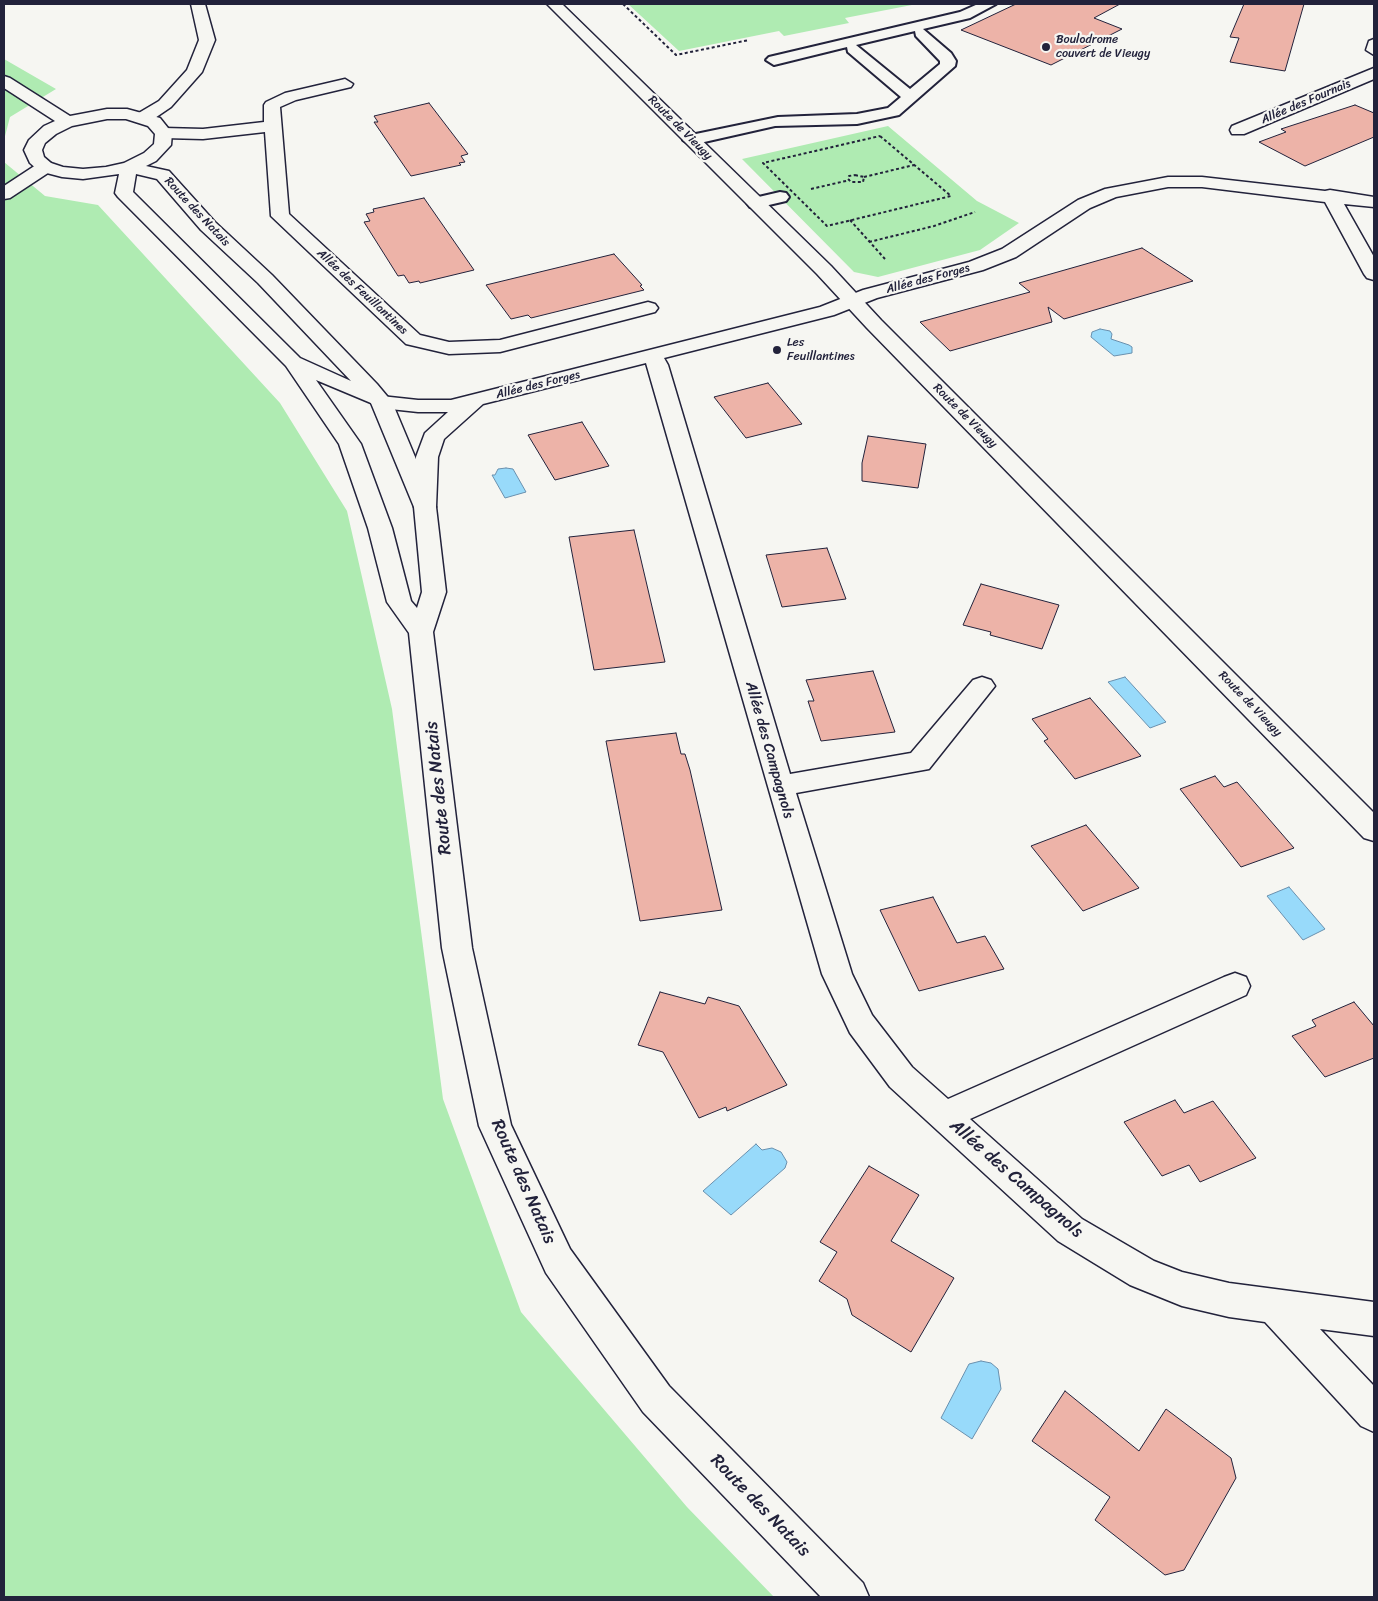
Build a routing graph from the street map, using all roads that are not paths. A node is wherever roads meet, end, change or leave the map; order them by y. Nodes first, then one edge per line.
1 (198, 4) edge
2 (554, 4) edge
3 (989, 4) edge
4 (921, 33) dead end
5 (1374, 44) edge
6 (853, 49) dead end
7 (1374, 50) edge
8 (774, 60) dead end
9 (1374, 73) edge
10 (4, 81) edge
11 (345, 84) dead end
12 (911, 98) junction
13 (143, 118) junction
14 (67, 122) junction
15 (273, 126) junction
16 (1238, 130) dead end
17 (164, 133) junction
18 (691, 140) junction
19 (128, 166) junction
20 (45, 167) junction
21 (4, 194) edge
22 (1330, 195) junction
23 (780, 197) dead end
24 (1374, 202) edge
25 (756, 203) junction
26 (1374, 274) edge
27 (853, 301) junction
28 (648, 308) dead end
29 (652, 356) junction
30 (293, 362) junction
31 (476, 400) junction
32 (380, 402) junction
33 (425, 507) junction
34 (421, 632) junction
35 (982, 686) dead end
36 (780, 786) junction
37 (1374, 830) edge
38 (1235, 986) dead end
39 (943, 1116) junction
40 (1275, 1307) junction
41 (1374, 1319) edge
42 (1374, 1413) edge
43 (849, 1597) edge

1 - 13 street
2 - 18 street, Route de Vieugy
3 - 8 lane
4 - 12 lane
5 - 7 street
6 - 12 lane
9 - 16 street, Allée des Fournais
10 - 14 street
11 - 15 street, Allée des Feuillantines
12 - 18 lane
13 - 14 street
13 - 17 street
14 - 20 street
15 - 17 street
15 - 28 street, Allée des Feuillantines
17 - 19 street
18 - 25 street, Route de Vieugy
19 - 20 street
19 - 30 street, Route des Natais
19 - 32 street, Route des Natais
20 - 21 street
22 - 24 street, Allée des Forges
22 - 26 street
22 - 27 street, Allée des Forges
23 - 25 lane
25 - 27 street, Route de Vieugy
27 - 29 street, Allée des Forges
27 - 37 street, Route de Vieugy
29 - 31 street, Allée des Forges
29 - 36 street, Allée des Campagnols
30 - 32 street, Allée des Forges
30 - 34 street, Route des Natais
31 - 32 street, Allée des Forges
31 - 33 street, Allée des Forges
32 - 33 street, Route des Natais
33 - 34 street, Route des Natais
34 - 43 street, Route des Natais
35 - 36 street
36 - 39 street, Allée des Campagnols
38 - 39 street, Allée des Campagnols
39 - 40 street, Allée des Campagnols
40 - 41 street, Allée des Campagnols
40 - 42 street

